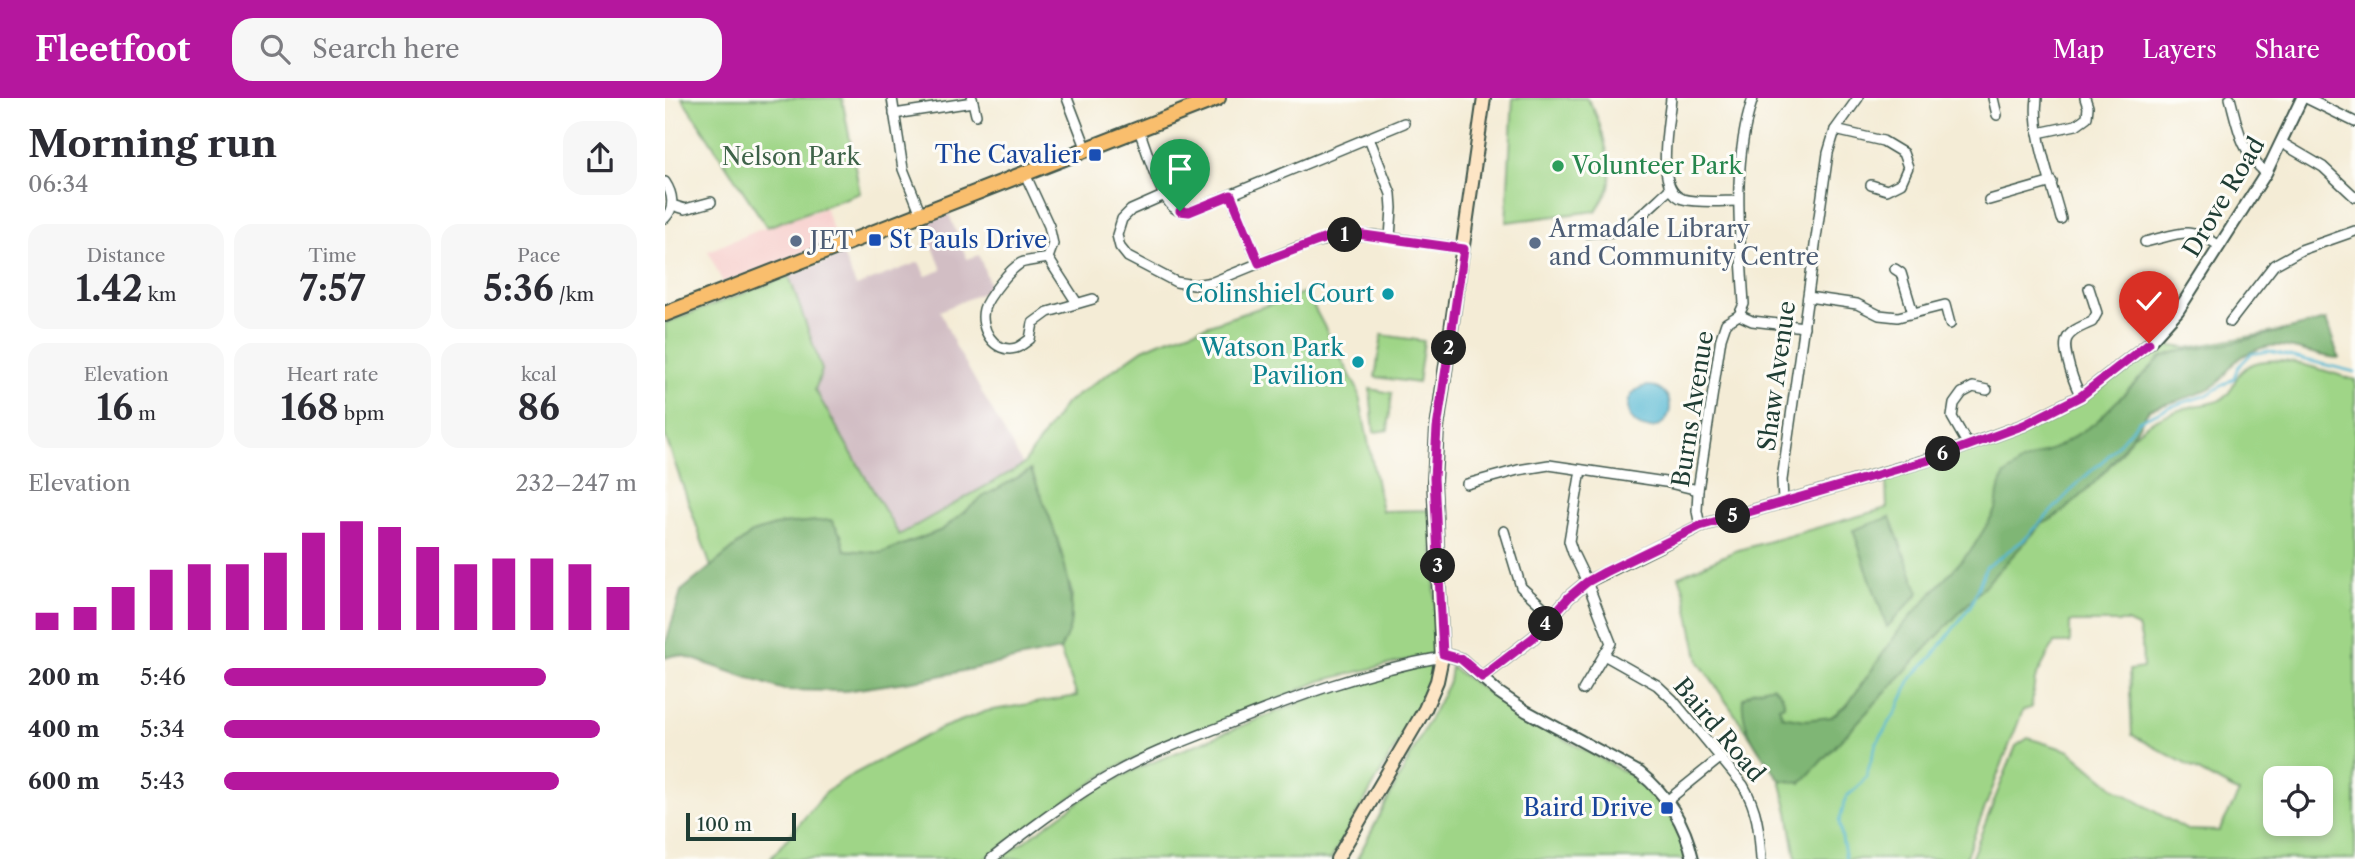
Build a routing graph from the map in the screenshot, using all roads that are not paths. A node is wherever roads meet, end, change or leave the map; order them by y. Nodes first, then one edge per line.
1 (892, 98) edge
2 (1067, 98) edge
3 (1218, 98) edge
4 (1484, 98) edge
5 (1671, 98) edge
6 (1753, 98) edge
7 (1858, 98) edge
8 (1993, 98) edge
9 (2037, 98) edge
10 (2085, 98) edge
11 (2230, 98) edge
12 (2304, 98) edge
13 (973, 100) edge
14 (1186, 104) edge
15 (894, 114) junction
16 (976, 115) dead end
17 (1997, 115) dead end
18 (2355, 122) edge
19 (1404, 123) dead end
20 (1139, 130) junction
21 (1835, 130) junction
22 (2038, 133) junction
23 (1369, 138) junction
24 (2282, 143) junction
25 (1087, 150) junction
26 (2266, 173) junction
27 (1025, 174) junction
28 (665, 182) edge
29 (2052, 182) junction
30 (1871, 185) dead end
31 (1670, 189) junction
32 (1165, 195) junction
33 (1231, 195) junction
34 (2355, 197) edge
35 (1989, 200) dead end
36 (1738, 201) junction
37 (711, 202) dead end
38 (672, 205) junction
39 (921, 214) junction
40 (665, 218) edge
41 (2061, 219) dead end
42 (2355, 231) edge
43 (1587, 233) dead end
44 (1390, 238) junction
45 (2145, 243) dead end
46 (2220, 246) junction
47 (1464, 249) junction
48 (1048, 258) junction
49 (1259, 263) junction
50 (1895, 269) dead end
51 (2089, 288) dead end
52 (1808, 296) junction
53 (1093, 299) dead end
54 (1077, 303) junction
55 (1913, 313) junction
56 (665, 314) edge
57 (1739, 315) junction
58 (2230, 322) dead end
59 (1950, 324) dead end
60 (1804, 327) junction
61 (1987, 390) dead end
62 (2081, 396) junction
63 (1968, 445) junction
64 (1581, 470) junction
65 (1467, 484) dead end
66 (1698, 490) junction
67 (1783, 502) junction
68 (1700, 526) junction
69 (1504, 531) dead end
70 (1587, 582) junction
71 (1553, 616) junction
72 (1604, 655) junction
73 (1442, 656) junction
74 (1482, 677) junction
75 (1583, 690) dead end
76 (1720, 758) junction
77 (1668, 800) junction
78 (991, 859) edge
79 (1337, 859) edge
80 (1693, 859) edge
81 (1761, 859) edge

1 - 15 street
2 - 25 street
3 - 14 main road
4 - 47 main road
5 - 31 street
6 - 36 street, Burns Avenue
7 - 21 street, Shaw Avenue
8 - 17 street
9 - 22 street
10 - 22 street
11 - 26 street
12 - 18 street
12 - 24 street, Drove Road
13 - 15 street
13 - 16 street
14 - 20 main road
15 - 39 street
19 - 23 street
20 - 25 main road
20 - 32 street
21 - 30 street
21 - 52 street, Shaw Avenue
22 - 29 street
23 - 33 street
23 - 44 street
24 - 26 street, Drove Road
24 - 34 street
25 - 27 main road
26 - 46 street, Drove Road
27 - 39 main road
27 - 48 street
28 - 38 street
29 - 35 street
29 - 41 street
31 - 36 street
31 - 43 street
32 - 33 street
32 - 49 street
33 - 49 street
36 - 57 street, Burns Avenue
37 - 38 street
38 - 40 street
39 - 56 main road
42 - 58 street
44 - 47 street
44 - 49 street
45 - 46 street
46 - 62 street, Drove Road
47 - 73 main road
48 - 54 street
48 - 54 street
50 - 55 street
51 - 62 street
52 - 55 street
52 - 60 street, Shaw Avenue
53 - 54 street
55 - 59 street
57 - 60 street
57 - 66 street, Burns Avenue
60 - 67 street, Shaw Avenue
61 - 63 street
62 - 63 street, Drove Road
63 - 67 street, Drove Road
64 - 65 street
64 - 66 street
64 - 70 street
66 - 68 street, Burns Avenue
67 - 68 street, Drove Road
68 - 70 street, Drove Road
69 - 71 street
70 - 71 street, Drove Road
70 - 72 street
71 - 74 street, Drove Road
72 - 75 street
72 - 76 street, Baird Road
73 - 74 street
73 - 78 street
73 - 79 main road
74 - 77 street
76 - 77 street
76 - 81 street, Baird Road
77 - 80 street

